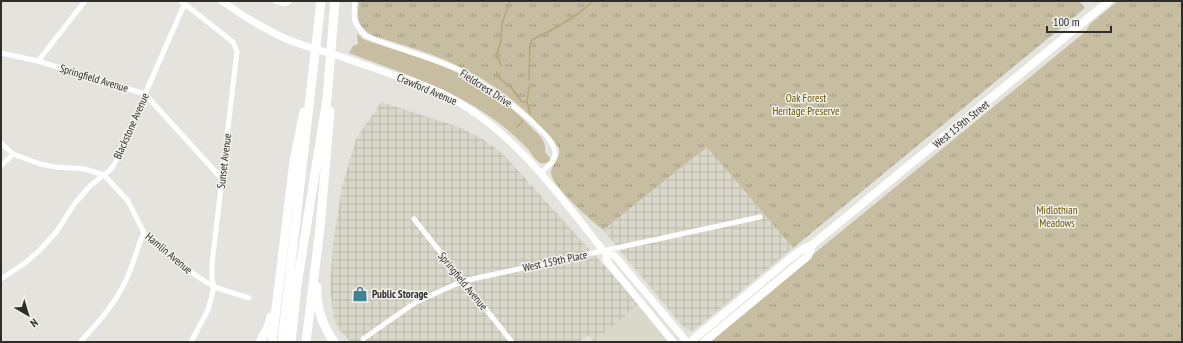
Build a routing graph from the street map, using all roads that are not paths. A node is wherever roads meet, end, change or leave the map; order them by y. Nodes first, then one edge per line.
1 (85, 1) edge
2 (222, 1) edge
3 (274, 1) edge
4 (290, 1) edge
5 (321, 1) edge
6 (335, 1) edge
7 (355, 1) edge
8 (1109, 1) edge
9 (182, 3) edge
10 (1, 53) edge
11 (38, 61) junction
12 (329, 74) junction
13 (145, 94) junction
14 (310, 96) junction
15 (1, 143) edge
16 (13, 154) junction
17 (1, 166) edge
18 (540, 173) junction
19 (104, 175) junction
20 (222, 179) junction
21 (760, 217) dead end
22 (414, 219) dead end
23 (144, 233) junction
24 (812, 246) junction
25 (318, 248) junction
26 (605, 252) junction
27 (280, 275) junction
28 (1, 279) edge
29 (463, 281) junction
30 (214, 287) junction
31 (249, 298) dead end
32 (363, 339) dead end
33 (80, 342) edge
34 (191, 342) edge
35 (260, 342) edge
36 (272, 342) edge
37 (282, 342) edge
38 (291, 342) edge
39 (306, 342) edge
40 (334, 342) edge
41 (512, 342) edge
42 (673, 342) edge
43 (688, 342) edge
44 (704, 342) edge

1 - 11 street
2 - 18 main road, Crawford Avenue
3 - 4 street
5 - 14 highway
6 - 12 highway
7 - 18 street, Fieldcrest Drive
8 - 24 main road, West 159th Street
9 - 13 street, Blackstone Avenue
9 - 20 street, Sunset Avenue
10 - 11 street, Springfield Avenue
11 - 13 street, Springfield Avenue
12 - 25 highway
12 - 38 highway
13 - 19 street, Blackstone Avenue
13 - 20 street
14 - 27 highway
14 - 37 highway
15 - 16 street, Hamlin Avenue
16 - 17 street
16 - 19 street, Hamlin Avenue
18 - 26 main road, Crawford Avenue
19 - 23 street, Hamlin Avenue
19 - 28 street, Blackstone Avenue
20 - 30 street, Sunset Avenue
21 - 26 street, West 159th Place
22 - 29 street, Springfield Avenue
23 - 30 street, Hamlin Avenue
23 - 33 street
24 - 43 main road, West 159th Street
24 - 44 main road, West 159th Street
25 - 39 highway
25 - 40 highway
26 - 29 street, West 159th Place
26 - 42 main road, Crawford Avenue
26 - 43 main road, Crawford Avenue
27 - 35 highway
27 - 36 highway
29 - 32 street, West 159th Place
29 - 41 street, Springfield Avenue
30 - 31 street, Hamlin Avenue
30 - 34 street, Sunset Avenue

